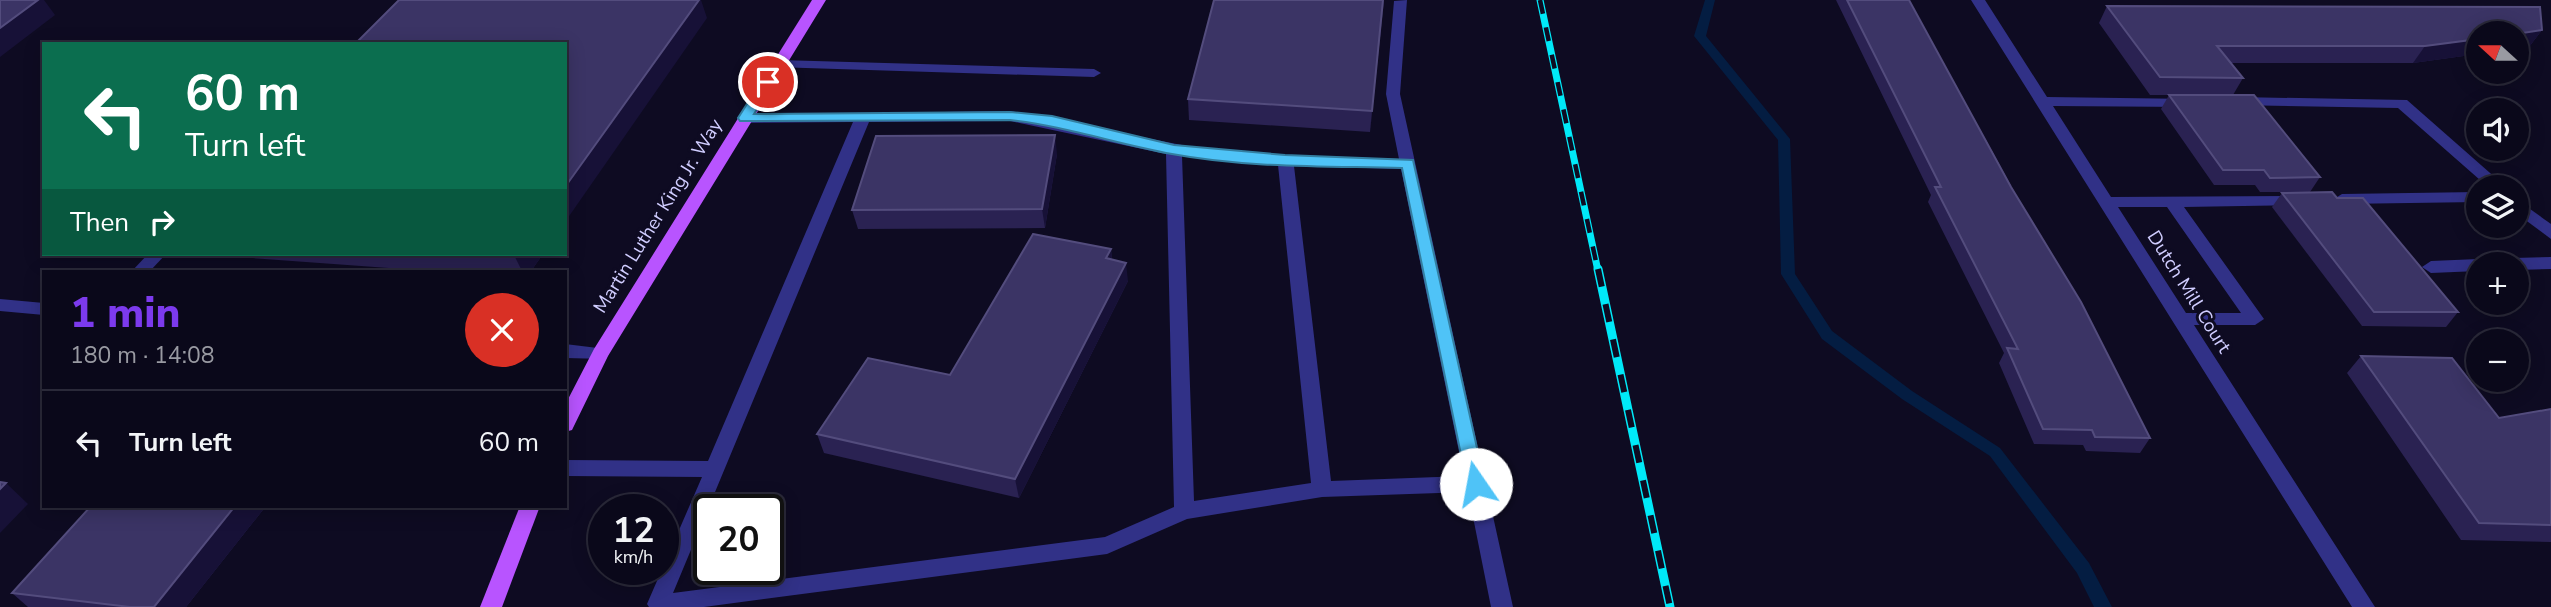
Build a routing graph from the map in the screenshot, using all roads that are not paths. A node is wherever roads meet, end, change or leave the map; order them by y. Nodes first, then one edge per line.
1 (819, 0) edge
2 (1978, 0) edge
3 (1401, 1) edge
4 (779, 64) junction
5 (1094, 74) dead end
6 (2042, 101) junction
7 (863, 117) junction
8 (745, 118) junction
9 (1174, 150) junction
10 (1285, 160) junction
11 (1408, 164) junction
12 (2484, 175) edge
13 (2466, 197) edge
14 (2107, 202) junction
15 (2172, 202) junction
16 (2529, 215) edge
17 (2551, 233) edge
18 (156, 256) edge
19 (2551, 263) edge
20 (2529, 264) edge
21 (2466, 266) edge
22 (2431, 267) dead end
23 (142, 270) edge
24 (0, 305) edge
25 (42, 309) edge
26 (2181, 319) junction
27 (567, 351) edge
28 (600, 354) junction
29 (567, 421) edge
30 (567, 468) edge
31 (715, 468) junction
32 (1476, 484) junction
33 (1322, 489) junction
34 (529, 508) edge
35 (1184, 511) junction
36 (491, 607) edge
37 (1502, 607) edge
38 (2364, 607) edge

1 - 4 main road, Martin Luther King Jr. Way
2 - 6 street, Dutch Mill Court
3 - 11 street
4 - 5 street
4 - 8 main road, Martin Luther King Jr. Way
6 - 12 street
6 - 14 street, Dutch Mill Court
7 - 8 street
7 - 9 street
7 - 31 street
8 - 28 main road, Martin Luther King Jr. Way
9 - 10 street
9 - 35 street
10 - 11 street
10 - 33 street
11 - 32 street
13 - 15 street
14 - 15 street
14 - 26 street, Dutch Mill Court
15 - 26 street
16 - 17 street
18 - 23 street
19 - 20 street
21 - 22 street
24 - 25 street
26 - 38 street, Dutch Mill Court
27 - 28 street
28 - 29 main road, Martin Luther King Jr. Way
30 - 31 street
31 - 35 street
32 - 33 street
32 - 37 street
33 - 35 street
34 - 36 main road

